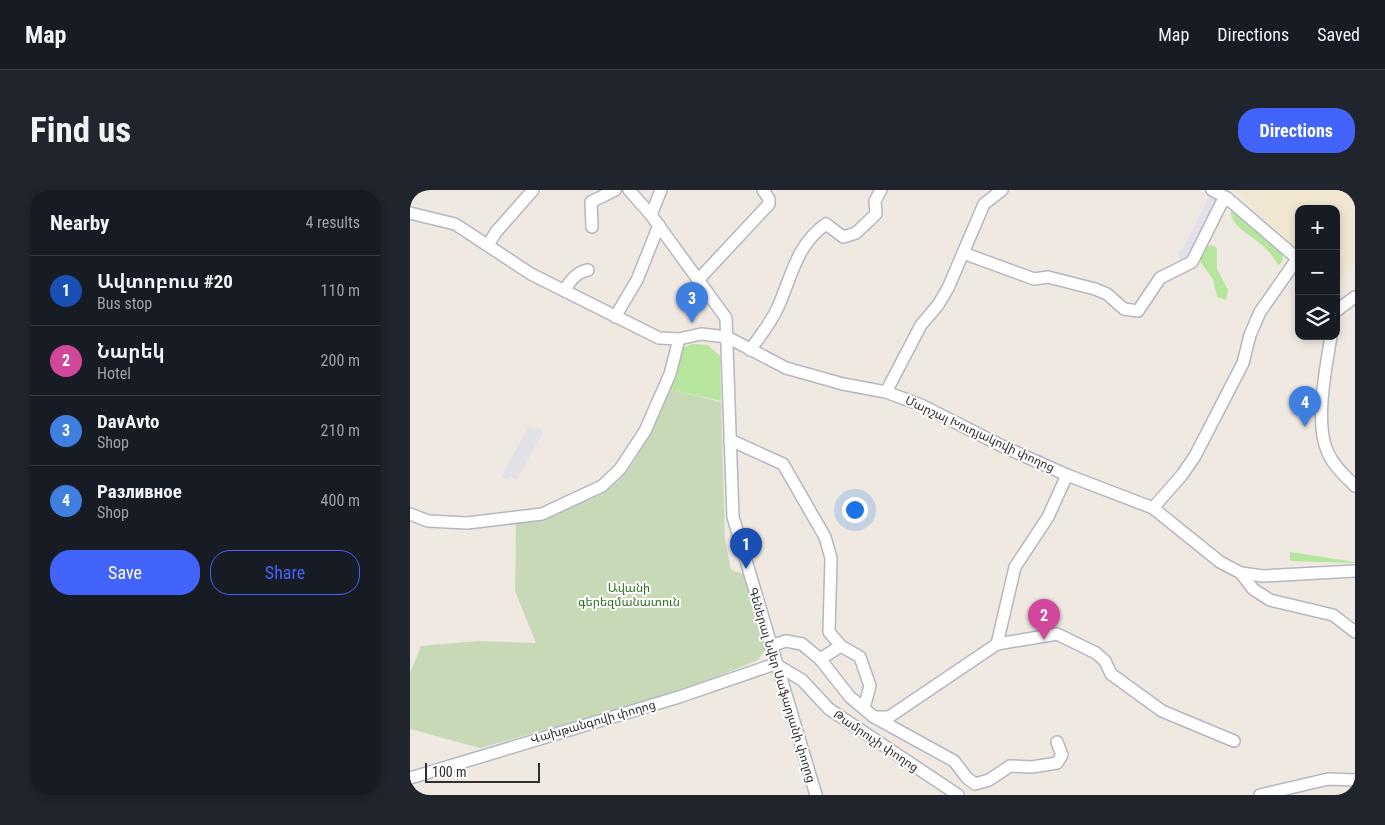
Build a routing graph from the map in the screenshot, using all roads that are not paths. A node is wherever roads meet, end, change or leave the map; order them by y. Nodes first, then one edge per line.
1 (534, 190) edge
2 (615, 190) edge
3 (629, 190) edge
4 (661, 190) edge
5 (763, 190) edge
6 (881, 190) edge
7 (1002, 190) edge
8 (1212, 190) edge
9 (1227, 198) junction
10 (410, 213) edge
11 (651, 215) junction
12 (659, 225) junction
13 (592, 227) dead end
14 (488, 245) junction
15 (962, 253) junction
16 (1295, 256) edge
17 (1295, 263) edge
18 (588, 270) dead end
19 (699, 279) junction
20 (567, 287) junction
21 (1355, 296) edge
22 (1340, 308) edge
23 (616, 317) junction
24 (727, 337) junction
25 (679, 339) junction
26 (1330, 340) edge
27 (750, 350) junction
28 (886, 392) junction
29 (730, 440) junction
30 (1066, 475) junction
31 (1355, 486) edge
32 (1153, 508) junction
33 (410, 514) edge
34 (1355, 571) edge
35 (1241, 573) junction
36 (1355, 632) edge
37 (997, 644) junction
38 (770, 646) junction
39 (841, 646) junction
40 (820, 659) junction
41 (775, 664) junction
42 (864, 708) junction
43 (874, 717) junction
44 (1234, 740) dead end
45 (1058, 742) dead end
46 (410, 778) edge
47 (1355, 780) edge
48 (816, 795) edge
49 (958, 795) edge
50 (1260, 795) edge

1 - 14 street
2 - 13 street
3 - 11 street, Գեներալ Նվեր Սաֆարյանի փողոց
4 - 11 street
5 - 19 street
6 - 27 street
7 - 15 street
8 - 9 street
9 - 15 street
9 - 16 street
10 - 14 street, Մարշալ Խուդյակովի փողոց
11 - 12 street, Գեներալ Նվեր Սաֆարյանի փողոց
12 - 19 street, Գեներալ Նվեր Սաֆարյանի փողոց
12 - 23 street
14 - 20 street, Մարշալ Խուդյակովի փողոց
15 - 28 street
17 - 32 street
18 - 20 street
19 - 24 street, Գեներալ Նվեր Սաֆարյանի փողոց
20 - 23 street, Մարշալ Խուդյակովի փողոց
21 - 22 street
23 - 25 street, Մարշալ Խուդյակովի փողոց
24 - 25 street, Մարշալ Խուդյակովի փողոց
24 - 27 street, Մարշալ Խուդյակովի փողոց
24 - 29 street, Գեներալ Նվեր Սաֆարյանի փողոց
25 - 33 street
26 - 31 street
27 - 28 street, Մարշալ Խուդյակովի փողոց
28 - 30 street, Մարշալ Խուդյակովի փողոց
29 - 38 street, Գեներալ Նվեր Սաֆարյանի փողոց
29 - 39 street
30 - 32 street, Մարշալ Խուդյակովի փողոց
30 - 37 street
32 - 35 street, Մարշալ Խուդյակովի փողոց
34 - 35 street, Մարշալ Խուդյակովի փողոց
35 - 36 street
37 - 43 street
37 - 44 street
38 - 40 street
38 - 41 street, Գեներալ Նվեր Սաֆարյանի փողոց
39 - 40 street
39 - 42 street
40 - 42 street
41 - 46 street, Վախթանգովի փողոց
41 - 48 street, Գեներալ Նվեր Սաֆարյանի փողոց
41 - 49 street, Թամրուչի փողոց
42 - 43 street
43 - 45 street
47 - 50 street

